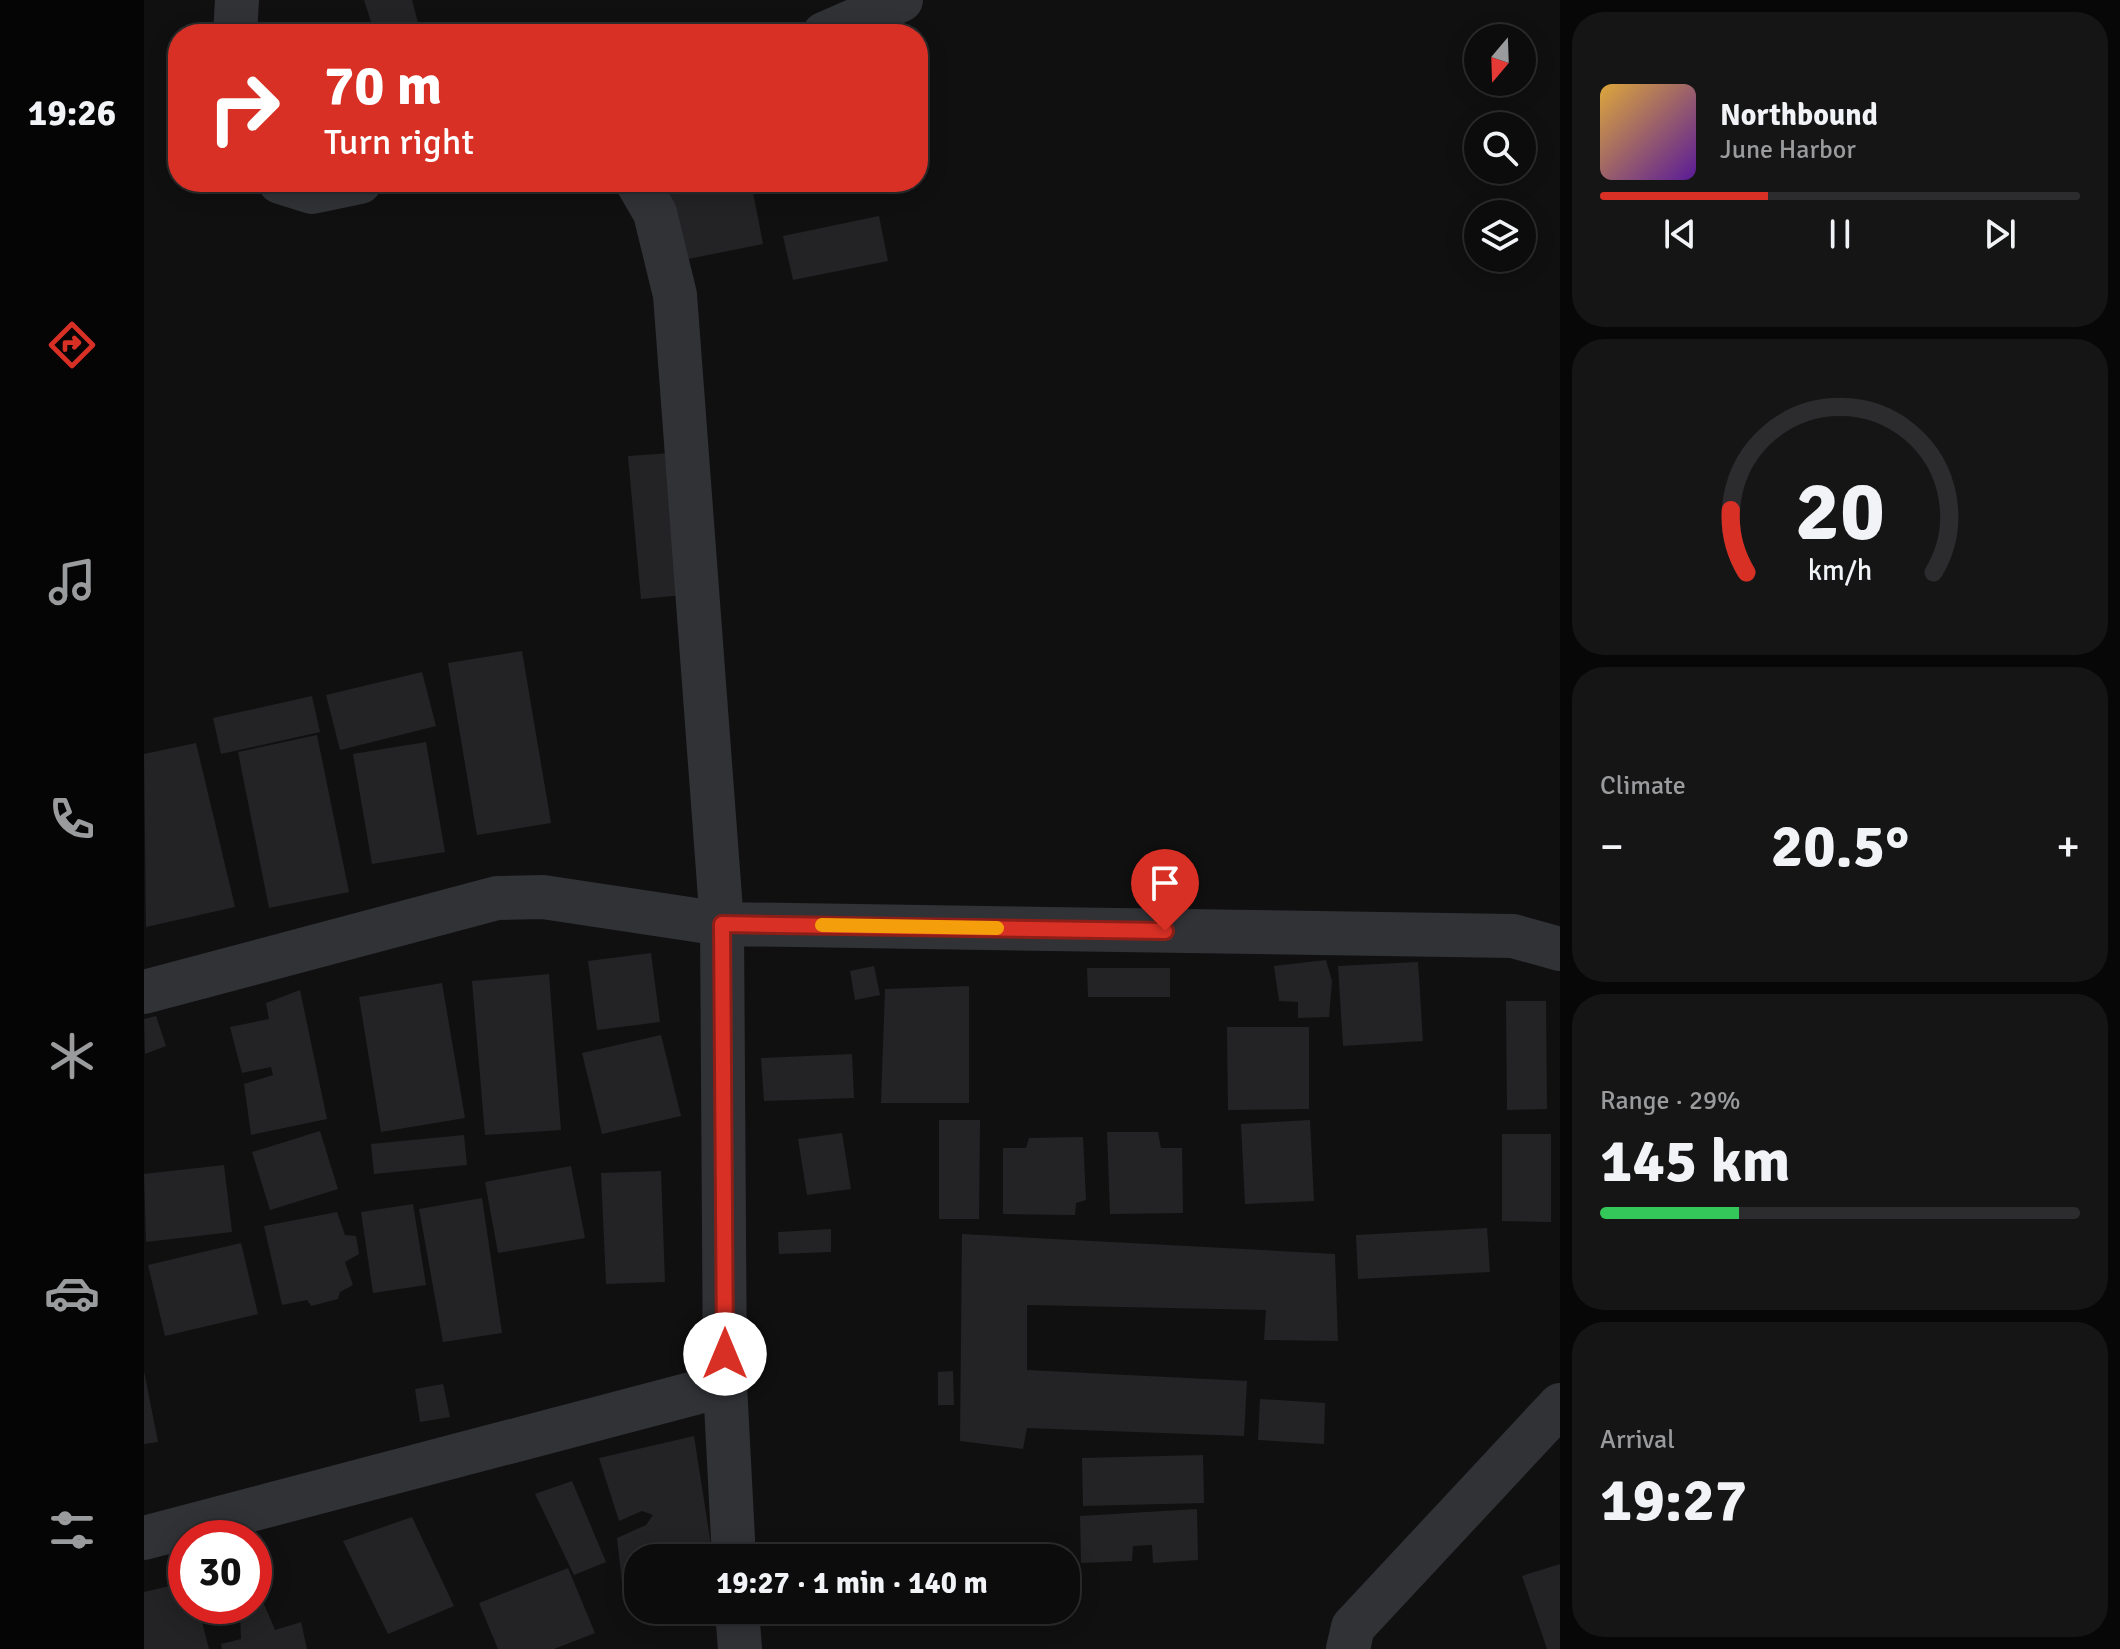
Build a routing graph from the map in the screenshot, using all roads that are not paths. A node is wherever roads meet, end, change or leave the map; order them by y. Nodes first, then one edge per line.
1 (237, 0) edge
2 (901, 0) edge
3 (236, 24) edge
4 (847, 24) edge
5 (643, 192) edge
6 (722, 924) junction
7 (1560, 949) edge
8 (144, 992) edge
9 (725, 1385) junction
10 (1560, 1405) edge
11 (144, 1538) edge
12 (733, 1544) edge
13 (738, 1624) edge
14 (740, 1649) edge
15 (1348, 1649) edge

1 - 3 street
2 - 4 street
5 - 6 street
6 - 7 street
6 - 8 street
6 - 9 street
9 - 11 street
9 - 12 street
10 - 15 street
13 - 14 street

